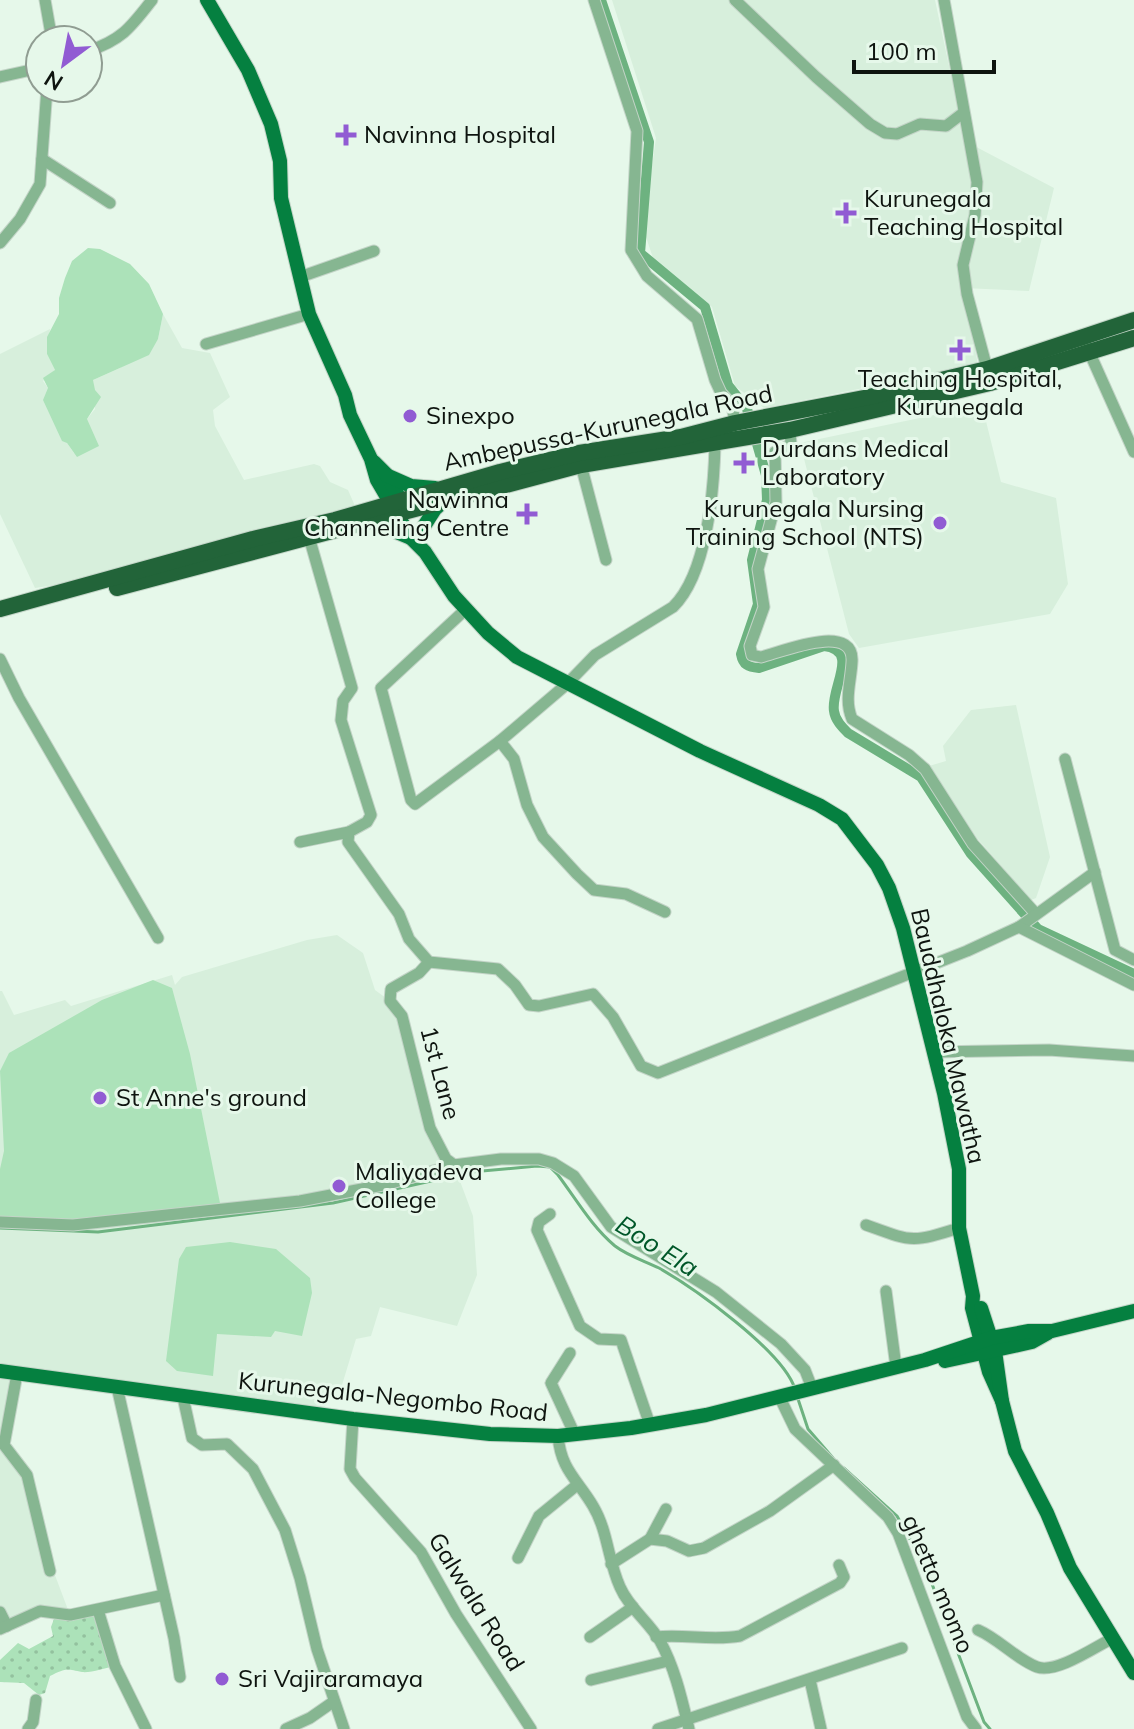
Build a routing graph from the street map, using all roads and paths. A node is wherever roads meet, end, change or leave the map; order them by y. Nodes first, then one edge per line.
1 (45, 0) edge
2 (152, 0) edge
3 (207, 0) edge
4 (594, 0) edge
5 (735, 0) edge
6 (944, 0) edge
7 (49, 24) edge
8 (104, 45) edge
9 (24, 72) edge
10 (0, 77) edge
11 (46, 104) edge
12 (963, 113) junction
13 (42, 159) junction
14 (110, 203) dead end
15 (0, 243) edge
16 (374, 251) dead end
17 (300, 277) junction
18 (309, 314) junction
19 (1134, 320) edge
20 (1134, 338) edge
21 (206, 344) dead end
22 (1086, 346) junction
23 (988, 376) junction
24 (735, 423) junction
25 (777, 427) junction
26 (715, 444) junction
27 (1134, 452) edge
28 (581, 465) junction
29 (381, 477) junction
30 (442, 494) junction
31 (399, 507) junction
32 (367, 515) junction
33 (415, 536) junction
34 (309, 537) junction
35 (606, 560) dead end
36 (0, 609) edge
37 (465, 610) junction
38 (0, 621) edge
39 (0, 659) edge
40 (567, 684) junction
41 (500, 741) junction
42 (1065, 759) dead end
43 (349, 832) junction
44 (300, 842) dead end
45 (1095, 872) junction
46 (665, 912) dead end
47 (1036, 914) junction
48 (1019, 927) junction
49 (158, 938) dead end
50 (1134, 960) edge
51 (429, 962) junction
52 (914, 972) junction
53 (1134, 985) edge
54 (933, 1052) junction
55 (1134, 1056) edge
56 (454, 1165) junction
57 (550, 1214) dead end
58 (0, 1222) edge
59 (866, 1225) dead end
60 (959, 1228) junction
61 (886, 1291) dead end
62 (1134, 1311) edge
63 (987, 1346) junction
64 (570, 1353) dead end
65 (896, 1367) junction
66 (0, 1371) edge
67 (17, 1374) junction
68 (117, 1387) junction
69 (808, 1389) junction
70 (779, 1396) junction
71 (183, 1397) junction
72 (353, 1419) junction
73 (650, 1425) junction
74 (575, 1435) junction
75 (558, 1436) junction
76 (834, 1465) junction
77 (577, 1485) junction
78 (666, 1509) dead end
79 (650, 1539) junction
80 (518, 1558) dead end
81 (611, 1564) junction
82 (839, 1565) dead end
83 (50, 1571) dead end
84 (164, 1595) junction
85 (633, 1607) junction
86 (98, 1610) junction
87 (0, 1612) edge
88 (3, 1627) edge
89 (978, 1630) dead end
90 (590, 1637) dead end
91 (656, 1637) junction
92 (1113, 1638) junction
93 (902, 1648) dead end
94 (668, 1661) junction
95 (1134, 1673) edge
96 (180, 1677) dead end
97 (591, 1680) dead end
98 (810, 1680) junction
99 (36, 1700) dead end
100 (333, 1702) junction
101 (687, 1724) edge
102 (28, 1729) edge
103 (146, 1729) edge
104 (286, 1729) edge
105 (344, 1729) edge
106 (531, 1729) edge
107 (658, 1729) edge
108 (821, 1729) edge
109 (976, 1729) edge

1 - 7 street
2 - 8 street
3 - 17 main road, Bauddhaloka Mawatha
4 - 24 street
5 - 12 street
6 - 12 street
9 - 10 street
11 - 13 street
12 - 23 street
13 - 14 street
13 - 15 street
16 - 17 street
17 - 18 main road, Bauddhaloka Mawatha
18 - 21 street
18 - 29 main road, Bauddhaloka Mawatha
19 - 22 highway, Ambepussa-Kurunegala Road
20 - 22 highway, Ambepussa-Kurunegala Road
22 - 23 highway, Ambepussa-Kurunegala Road
22 - 27 street
23 - 25 highway, Ambepussa-Kurunegala Road
23 - 25 highway, Ambepussa-Kurunegala Road
24 - 25 highway, Ambepussa-Kurunegala Road
24 - 30 highway, Ambepussa-Kurunegala Road
25 - 26 highway, Ambepussa-Kurunegala Road
25 - 47 street
26 - 28 highway, Ambepussa-Kurunegala Road
26 - 40 street
28 - 30 highway, Ambepussa-Kurunegala Road
28 - 35 street
29 - 30 main road
29 - 31 main road, Bauddhaloka Mawatha
29 - 32 main road
30 - 31 highway, Ambepussa-Kurunegala Road
30 - 33 main road
31 - 32 highway, Ambepussa-Kurunegala Road
31 - 33 main road, Bauddhaloka Mawatha
32 - 33 main road
32 - 34 highway, Ambepussa-Kurunegala Road
32 - 36 highway, Ambepussa-Kurunegala Road
33 - 37 main road, Bauddhaloka Mawatha
34 - 38 highway, Ambepussa-Kurunegala Road
34 - 43 street
37 - 40 main road, Bauddhaloka Mawatha
37 - 41 street
39 - 49 street
40 - 41 street
40 - 52 main road, Bauddhaloka Mawatha
41 - 46 street
42 - 45 street
43 - 44 street
43 - 51 street
45 - 47 street
45 - 50 street
47 - 48 street
48 - 52 street
48 - 53 street
51 - 52 street
51 - 56 street, 1st Lane
52 - 54 main road, Bauddhaloka Mawatha
54 - 55 street
54 - 60 main road, Bauddhaloka Mawatha
56 - 58 street
56 - 69 street
57 - 73 street
59 - 60 street
60 - 63 main road, Bauddhaloka Mawatha
61 - 65 street
62 - 63 main road
63 - 65 main road
63 - 92 main road, Bauddhaloka Mawatha
64 - 74 street
65 - 69 main road
66 - 67 main road, Kurunegala-Negombo Road
67 - 68 main road, Kurunegala-Negombo Road
67 - 83 street
68 - 71 main road, Kurunegala-Negombo Road
68 - 84 street
69 - 70 main road, Kurunegala-Negombo Road
70 - 73 main road, Kurunegala-Negombo Road
70 - 76 street, ghetto momo
71 - 72 main road, Kurunegala-Negombo Road
71 - 100 street
72 - 75 main road, Kurunegala-Negombo Road
72 - 106 street, Galwala Road
73 - 74 main road, Kurunegala-Negombo Road
74 - 75 main road, Kurunegala-Negombo Road
75 - 77 street
76 - 79 street
76 - 109 street, ghetto momo
77 - 80 street
77 - 81 street
78 - 79 street
79 - 81 street
81 - 85 street
82 - 91 street
84 - 86 street
84 - 96 street
85 - 90 street
85 - 91 street
86 - 88 street
86 - 103 street
87 - 88 street
89 - 92 street
91 - 94 street
92 - 95 main road, Bauddhaloka Mawatha
93 - 98 street
94 - 97 street
94 - 101 street
98 - 101 street
98 - 108 street
99 - 102 street
100 - 104 street
100 - 105 street
101 - 107 street

